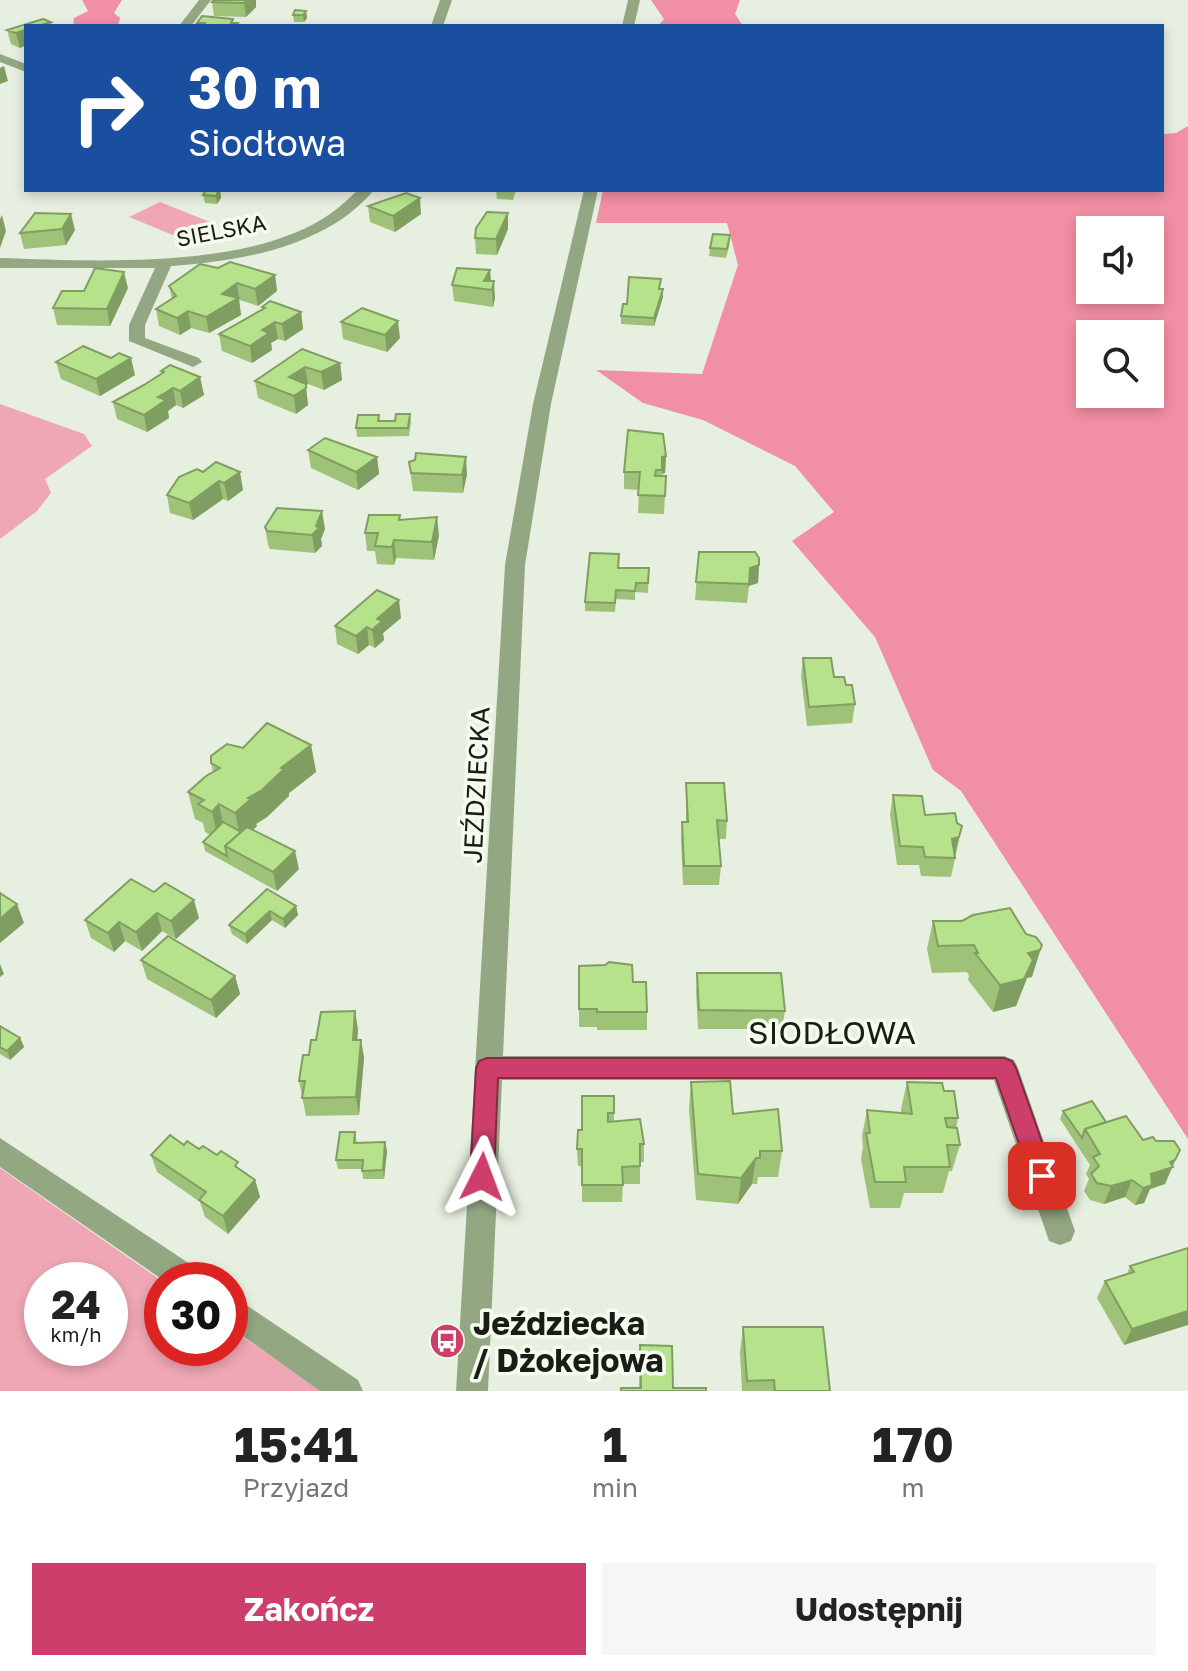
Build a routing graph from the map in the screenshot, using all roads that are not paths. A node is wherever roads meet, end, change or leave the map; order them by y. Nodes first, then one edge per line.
1 (205, 0) edge
2 (446, 0) edge
3 (634, 0) edge
4 (187, 24) edge
5 (438, 24) edge
6 (628, 24) edge
7 (0, 58) edge
8 (24, 67) edge
9 (364, 192) edge
10 (591, 192) edge
11 (0, 263) edge
12 (165, 263) junction
13 (193, 362) dead end
14 (487, 1068) junction
15 (0, 1151) edge
16 (1060, 1231) dead end
17 (162, 1262) edge
18 (248, 1322) edge
19 (347, 1391) edge
20 (472, 1391) edge

1 - 4 street
2 - 5 street
3 - 6 street
7 - 8 street
9 - 12 street, SIELSKA
10 - 14 street, JEŹDZIECKA
11 - 12 street, SIELSKA
12 - 13 street, SIELSKA
14 - 16 street, SIODŁOWA
14 - 20 street, JEŹDZIECKA
15 - 17 street
18 - 19 street

